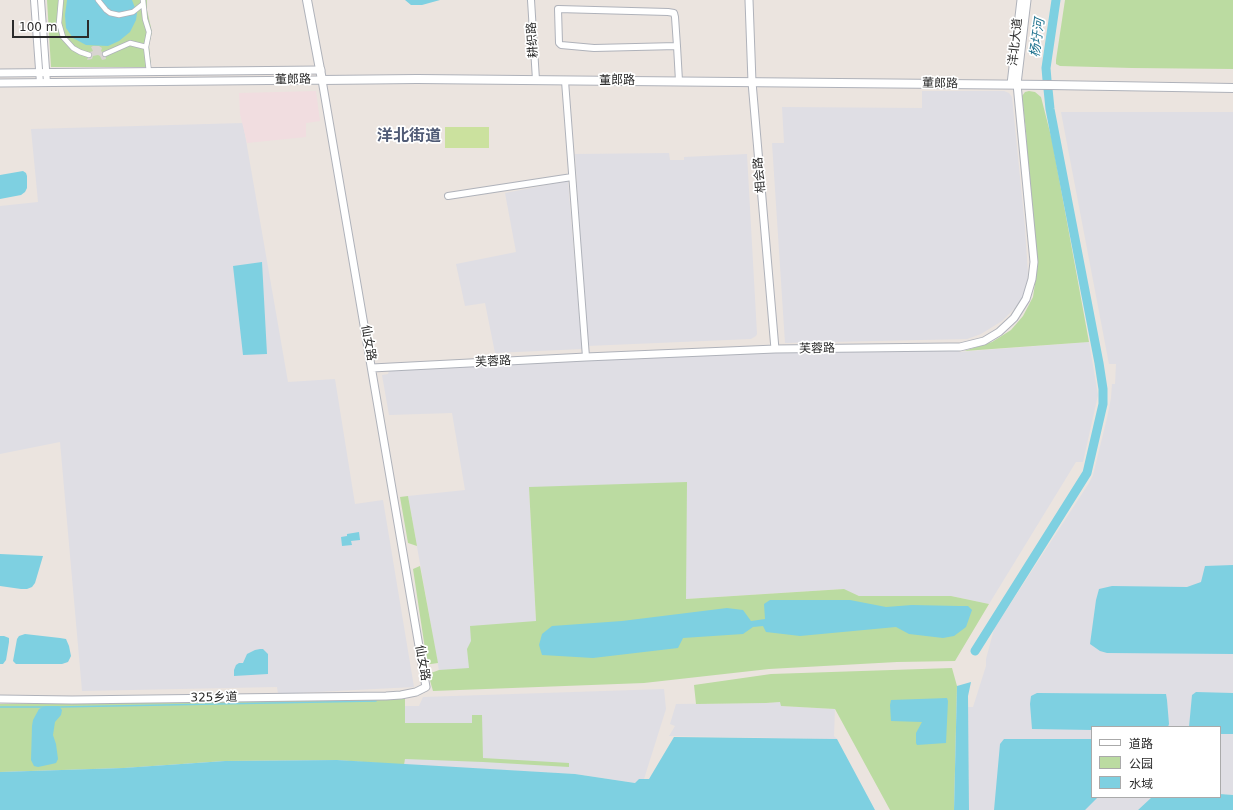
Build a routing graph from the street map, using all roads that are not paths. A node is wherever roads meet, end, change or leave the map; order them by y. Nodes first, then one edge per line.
1 (34, 0) edge
2 (41, 0) edge
3 (60, 0) edge
4 (98, 0) edge
5 (307, 0) edge
6 (531, 0) edge
7 (749, 0) edge
8 (1021, 0) edge
9 (1026, 0) edge
10 (143, 2) edge
11 (677, 46) junction
12 (146, 47) junction
13 (105, 54) dead end
14 (89, 55) dead end
15 (320, 70) junction
16 (149, 72) junction
17 (0, 73) edge
18 (43, 73) junction
19 (322, 80) junction
20 (536, 80) junction
21 (565, 81) junction
22 (679, 82) junction
23 (752, 82) junction
24 (44, 83) junction
25 (0, 84) edge
26 (1014, 84) junction
27 (1233, 88) edge
28 (572, 177) junction
29 (448, 196) dead end
30 (775, 349) junction
31 (586, 357) junction
32 (372, 368) junction
33 (426, 687) joint
34 (0, 699) edge

1 - 18 street
2 - 18 street
3 - 14 street
4 - 10 street
5 - 15 main road, 仙女路
6 - 20 street, 耕织路
7 - 23 street, 相会路
8 - 26 street, 洋北大道
9 - 26 street, 洋北大道
10 - 12 street
11 - 11 street
11 - 22 street
12 - 13 street
12 - 16 street
15 - 16 street, 董郎路
15 - 19 main road, 仙女路
16 - 18 street, 董郎路
17 - 18 street, 董郎路
18 - 24 street
19 - 20 main road, 董郎路
19 - 24 street, 董郎路
19 - 32 street, 仙女路
20 - 21 main road, 董郎路
21 - 22 main road, 董郎路
21 - 28 street
22 - 23 main road, 董郎路
23 - 26 main road, 董郎路
23 - 30 street, 相会路
24 - 25 street, 董郎路
26 - 27 main road, 董郎路
26 - 30 street, 芙蓉路
28 - 29 street
28 - 31 street
30 - 31 street, 芙蓉路
31 - 32 street, 芙蓉路
32 - 33 street, 仙女路
33 - 34 street, 325乡道

